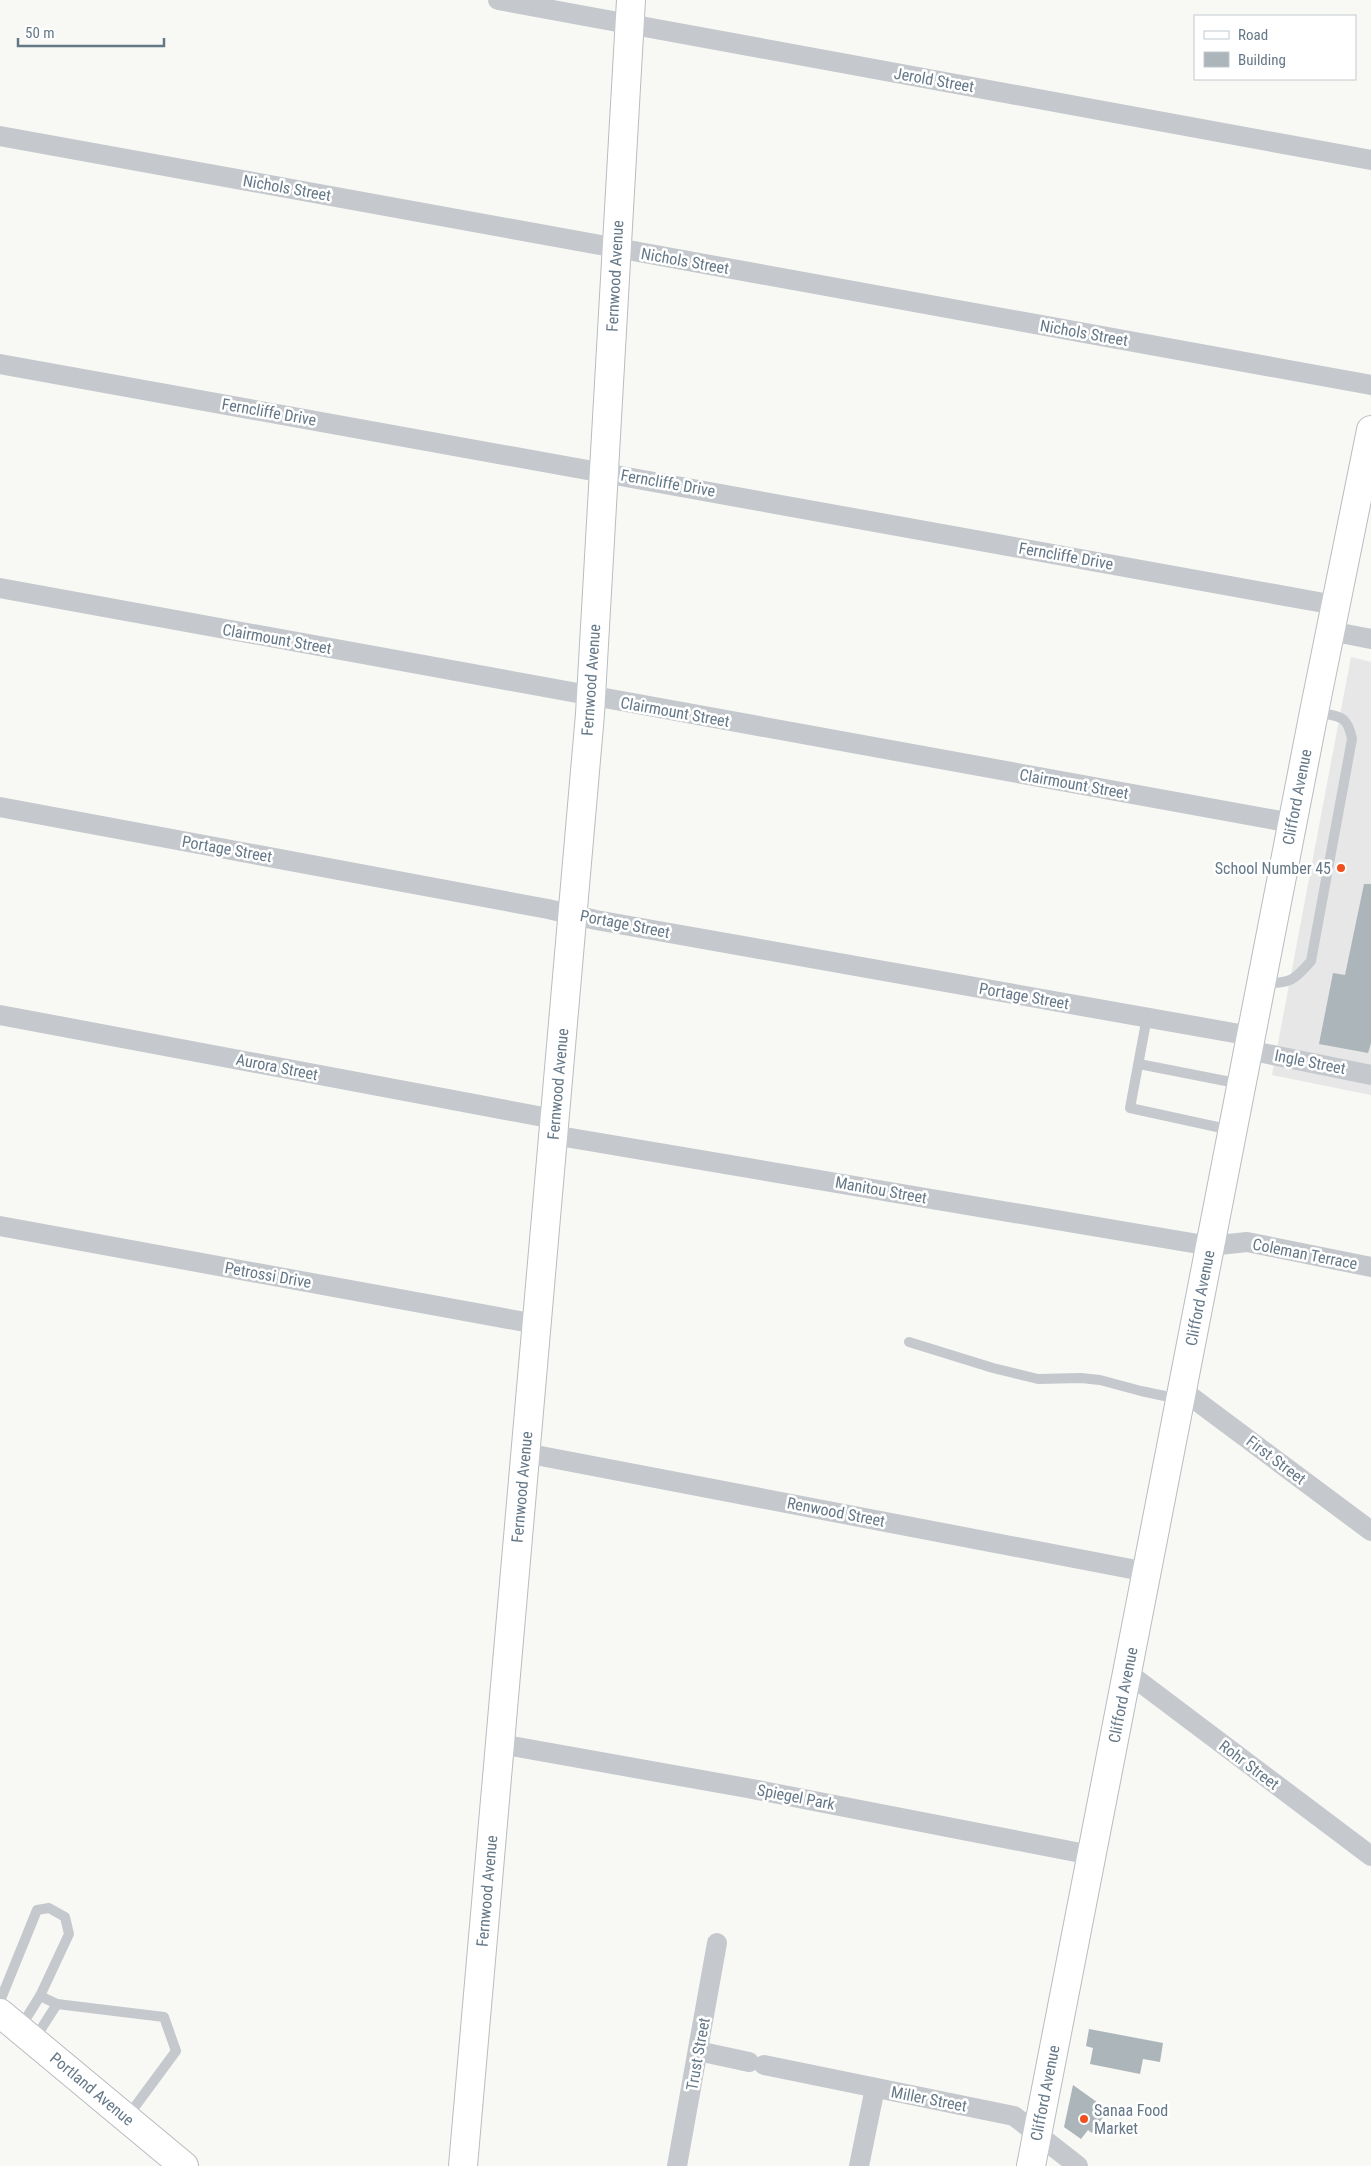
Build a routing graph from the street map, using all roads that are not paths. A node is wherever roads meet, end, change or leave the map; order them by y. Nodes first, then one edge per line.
1 (498, 0) edge
2 (631, 12) edge
3 (0, 136) edge
4 (1371, 160) edge
5 (617, 249) junction
6 (0, 364) edge
7 (1371, 385) edge
8 (1371, 430) edge
9 (603, 471) junction
10 (0, 588) edge
11 (1333, 618) junction
12 (1371, 639) edge
13 (591, 697) junction
14 (1314, 712) junction
15 (0, 807) edge
16 (1292, 823) junction
17 (572, 914) junction
18 (1261, 984) junction
19 (0, 1015) edge
20 (1147, 1017) junction
21 (1249, 1043) junction
22 (1139, 1064) junction
23 (1371, 1075) edge
24 (1242, 1084) junction
25 (554, 1127) junction
26 (1232, 1130) junction
27 (0, 1226) edge
28 (1210, 1246) junction
29 (1371, 1267) edge
30 (536, 1324) junction
31 (909, 1342) dead end
32 (1181, 1394) junction
33 (525, 1453) junction
34 (1371, 1531) edge
35 (1147, 1572) junction
36 (1128, 1673) junction
37 (500, 1744) junction
38 (1092, 1855) junction
39 (1371, 1856) edge
40 (717, 1942) dead end
41 (40, 1996) junction
42 (0, 2000) edge
43 (57, 2004) junction
44 (18, 2027) edge
45 (698, 2051) junction
46 (875, 2088) junction
47 (126, 2118) junction
48 (1037, 2135) junction
49 (184, 2166) edge
50 (464, 2166) edge
51 (677, 2166) edge
52 (859, 2166) edge
53 (1031, 2166) edge
54 (1078, 2166) edge

1 - 2 street, Jerold Street
2 - 4 street, Jerold Street
2 - 5 street, Fernwood Avenue
3 - 5 street, Nichols Street
5 - 7 street, Nichols Street
5 - 9 street, Fernwood Avenue
6 - 9 street, Ferncliffe Drive
8 - 11 street, Clifford Avenue
9 - 11 street, Ferncliffe Drive
9 - 13 street, Fernwood Avenue
10 - 13 street, Clairmount Street
11 - 12 street, Ferncliffe Drive
11 - 14 street, Clifford Avenue
13 - 16 street, Clairmount Street
13 - 17 street, Fernwood Avenue
14 - 16 street, Clifford Avenue
14 - 18 lane
15 - 17 street, Portage Street
16 - 18 street, Clifford Avenue
17 - 20 street, Portage Street
17 - 25 street, Fernwood Avenue
18 - 21 street, Clifford Avenue
19 - 25 street, Aurora Street
20 - 21 street, Portage Street
20 - 22 lane
21 - 23 street, Ingle Street
21 - 24 street, Clifford Avenue
22 - 24 lane
22 - 26 lane
24 - 26 street, Clifford Avenue
25 - 28 street, Manitou Street
25 - 30 street, Fernwood Avenue
26 - 28 street, Clifford Avenue
27 - 30 street, Petrossi Drive
28 - 29 street, Coleman Terrace
28 - 32 street, Clifford Avenue
30 - 33 street, Fernwood Avenue
31 - 32 lane
32 - 34 street, First Street
32 - 35 street, Clifford Avenue
33 - 35 street, Renwood Street
33 - 37 street, Fernwood Avenue
35 - 36 street, Clifford Avenue
36 - 38 street, Clifford Avenue
36 - 39 street, Rohr Street
37 - 38 street, Spiegel Park
37 - 50 street, Fernwood Avenue
38 - 48 street, Clifford Avenue
40 - 45 street, Trust Street
41 - 42 lane
41 - 43 lane
41 - 44 lane
43 - 44 lane
43 - 47 lane
44 - 47 street, Portland Avenue
45 - 46 street, Miller Street
45 - 51 street, Trust Street
46 - 48 street, Miller Street
46 - 52 street
47 - 49 street, Portland Avenue
48 - 53 street, Clifford Avenue
48 - 54 street, Miller Street

